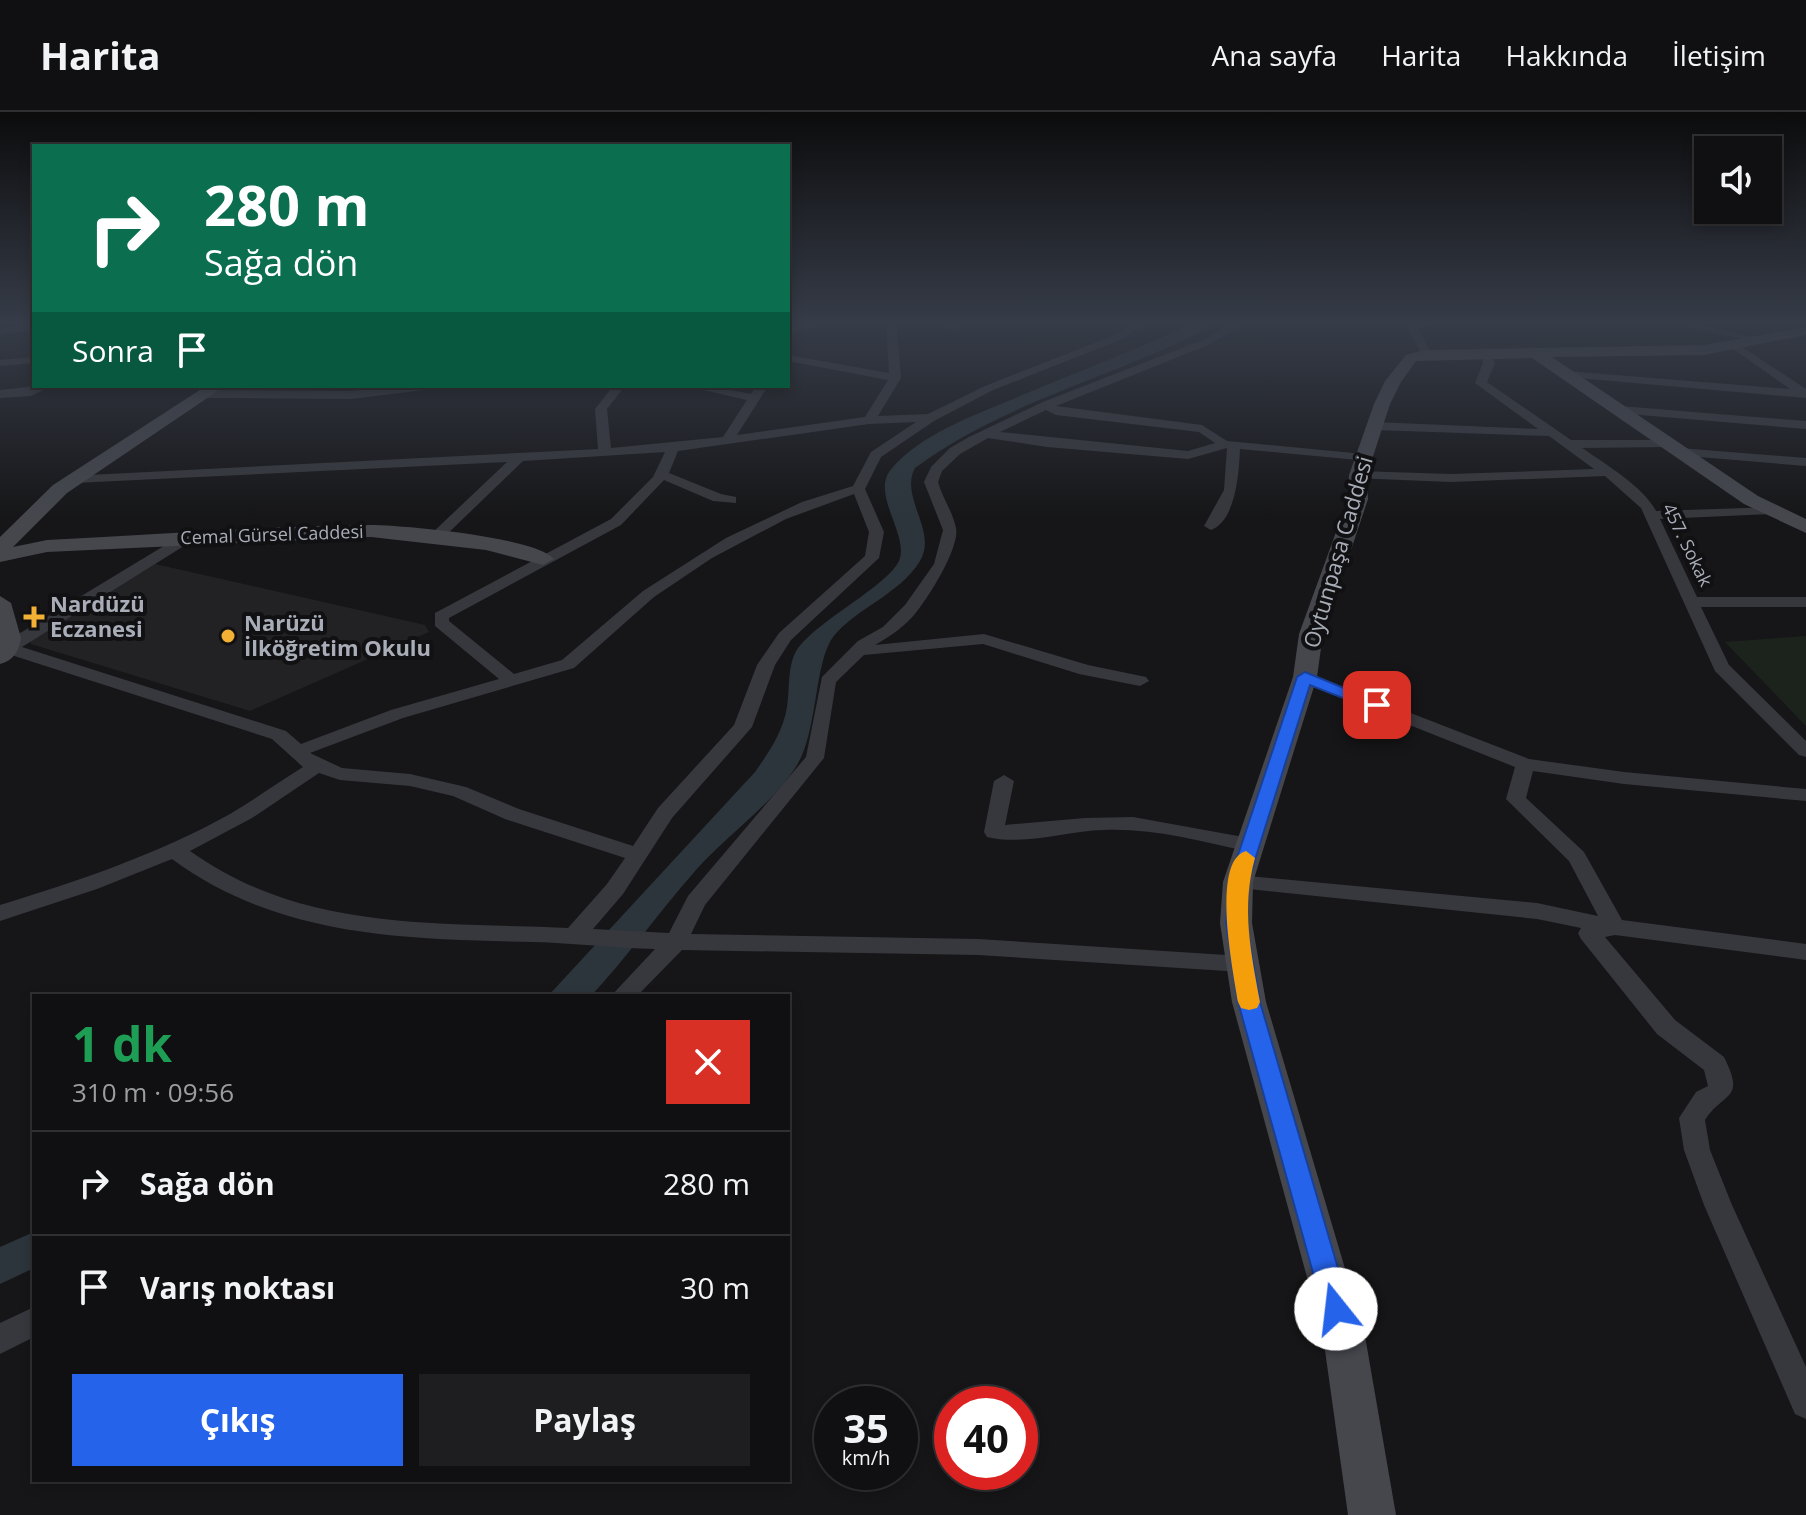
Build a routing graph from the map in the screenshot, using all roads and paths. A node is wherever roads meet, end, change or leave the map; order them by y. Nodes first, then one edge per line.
1 (890, 386) edge
2 (997, 386) edge
3 (1094, 386) edge
4 (1391, 386) edge
5 (1486, 386) edge
6 (1585, 386) edge
7 (1716, 386) edge
8 (41, 388) edge
9 (414, 388) edge
10 (617, 388) edge
11 (702, 388) edge
12 (761, 388) edge
13 (211, 390) edge
14 (0, 394) edge
15 (1806, 394) edge
16 (754, 398) junction
17 (1047, 405) junction
18 (1620, 410) junction
19 (930, 418) junction
20 (869, 420) junction
21 (1806, 425) edge
22 (1375, 426) junction
23 (1556, 433) junction
24 (987, 434) junction
25 (728, 439) junction
26 (1571, 444) junction
27 (1229, 445) junction
28 (672, 448) junction
29 (1674, 448) junction
30 (605, 452) junction
31 (519, 458) junction
32 (1806, 462) edge
33 (1361, 466) junction
34 (1608, 472) junction
35 (660, 474) junction
36 (74, 479) junction
37 (858, 489) junction
38 (731, 500) dead end
39 (1771, 510) junction
40 (1653, 515) junction
41 (1211, 526) dead end
42 (1806, 527) edge
43 (436, 537) junction
44 (187, 538) junction
45 (7, 552) edge
46 (543, 559) junction
47 (0, 573) edge
48 (1693, 602) junction
49 (1806, 602) edge
50 (0, 603) edge
51 (864, 645) junction
52 (4, 652) edge
53 (1305, 677) junction
54 (511, 680) junction
55 (1140, 681) dead end
56 (299, 751) junction
57 (1806, 751) edge
58 (1525, 764) junction
59 (317, 766) junction
60 (1004, 781) dead end
61 (1806, 795) edge
62 (1249, 845) junction
63 (174, 850) junction
64 (639, 855) junction
65 (1238, 882) junction
66 (0, 913) edge
67 (1615, 927) junction
68 (574, 936) junction
69 (675, 943) junction
70 (1806, 952) edge
71 (1242, 964) junction
72 (625, 994) edge
73 (32, 1322) edge
74 (0, 1339) edge
75 (1806, 1403) edge
76 (1372, 1515) edge

1 - 20 street
2 - 19 street
3 - 17 street
4 - 22 street, Oytunpaşa Caddesi
5 - 23 street, 457. Sokak
6 - 18 street
7 - 15 street
8 - 14 street
9 - 13 street
10 - 30 street
11 - 16 street
12 - 16 street
13 - 36 street
16 - 25 street
17 - 24 street
17 - 27 street
18 - 21 street
18 - 29 street
19 - 20 street
19 - 37 street
20 - 25 street
22 - 23 street
22 - 33 street, Oytunpaşa Caddesi
23 - 26 street, 457. Sokak
24 - 27 street
24 - 51 street
25 - 28 street
26 - 29 street
26 - 34 street, 457. Sokak
27 - 33 street
27 - 41 street
28 - 30 street
28 - 35 street
29 - 32 street
29 - 39 street
30 - 31 street
31 - 36 street
31 - 43 street
33 - 34 street
33 - 53 street, Oytunpaşa Caddesi
34 - 40 street, 457. Sokak
35 - 38 street
35 - 46 street
36 - 45 street
37 - 54 street
37 - 64 street
39 - 40 street
39 - 42 street
40 - 48 street, 457. Sokak
43 - 44 street, Cemal Gürsel Caddesi
43 - 46 street, Cemal Gürsel Caddesi
44 - 45 street, Cemal Gürsel Caddesi
44 - 52 street
45 - 47 street
46 - 54 street
48 - 49 street
48 - 57 street, 457. Sokak
50 - 52 street
51 - 55 street
51 - 69 street
52 - 56 street
53 - 58 street
53 - 62 street, Oytunpaşa Caddesi
54 - 56 street
56 - 59 street
58 - 61 street
58 - 67 street
59 - 63 street
59 - 64 street
60 - 62 street
62 - 65 street, Oytunpaşa Caddesi
63 - 66 street
63 - 68 street
64 - 68 street
65 - 67 street
65 - 71 street, Oytunpaşa Caddesi
67 - 70 street
67 - 75 street
68 - 69 street
69 - 71 street
69 - 72 street
71 - 76 street, Oytunpaşa Caddesi
73 - 74 street

